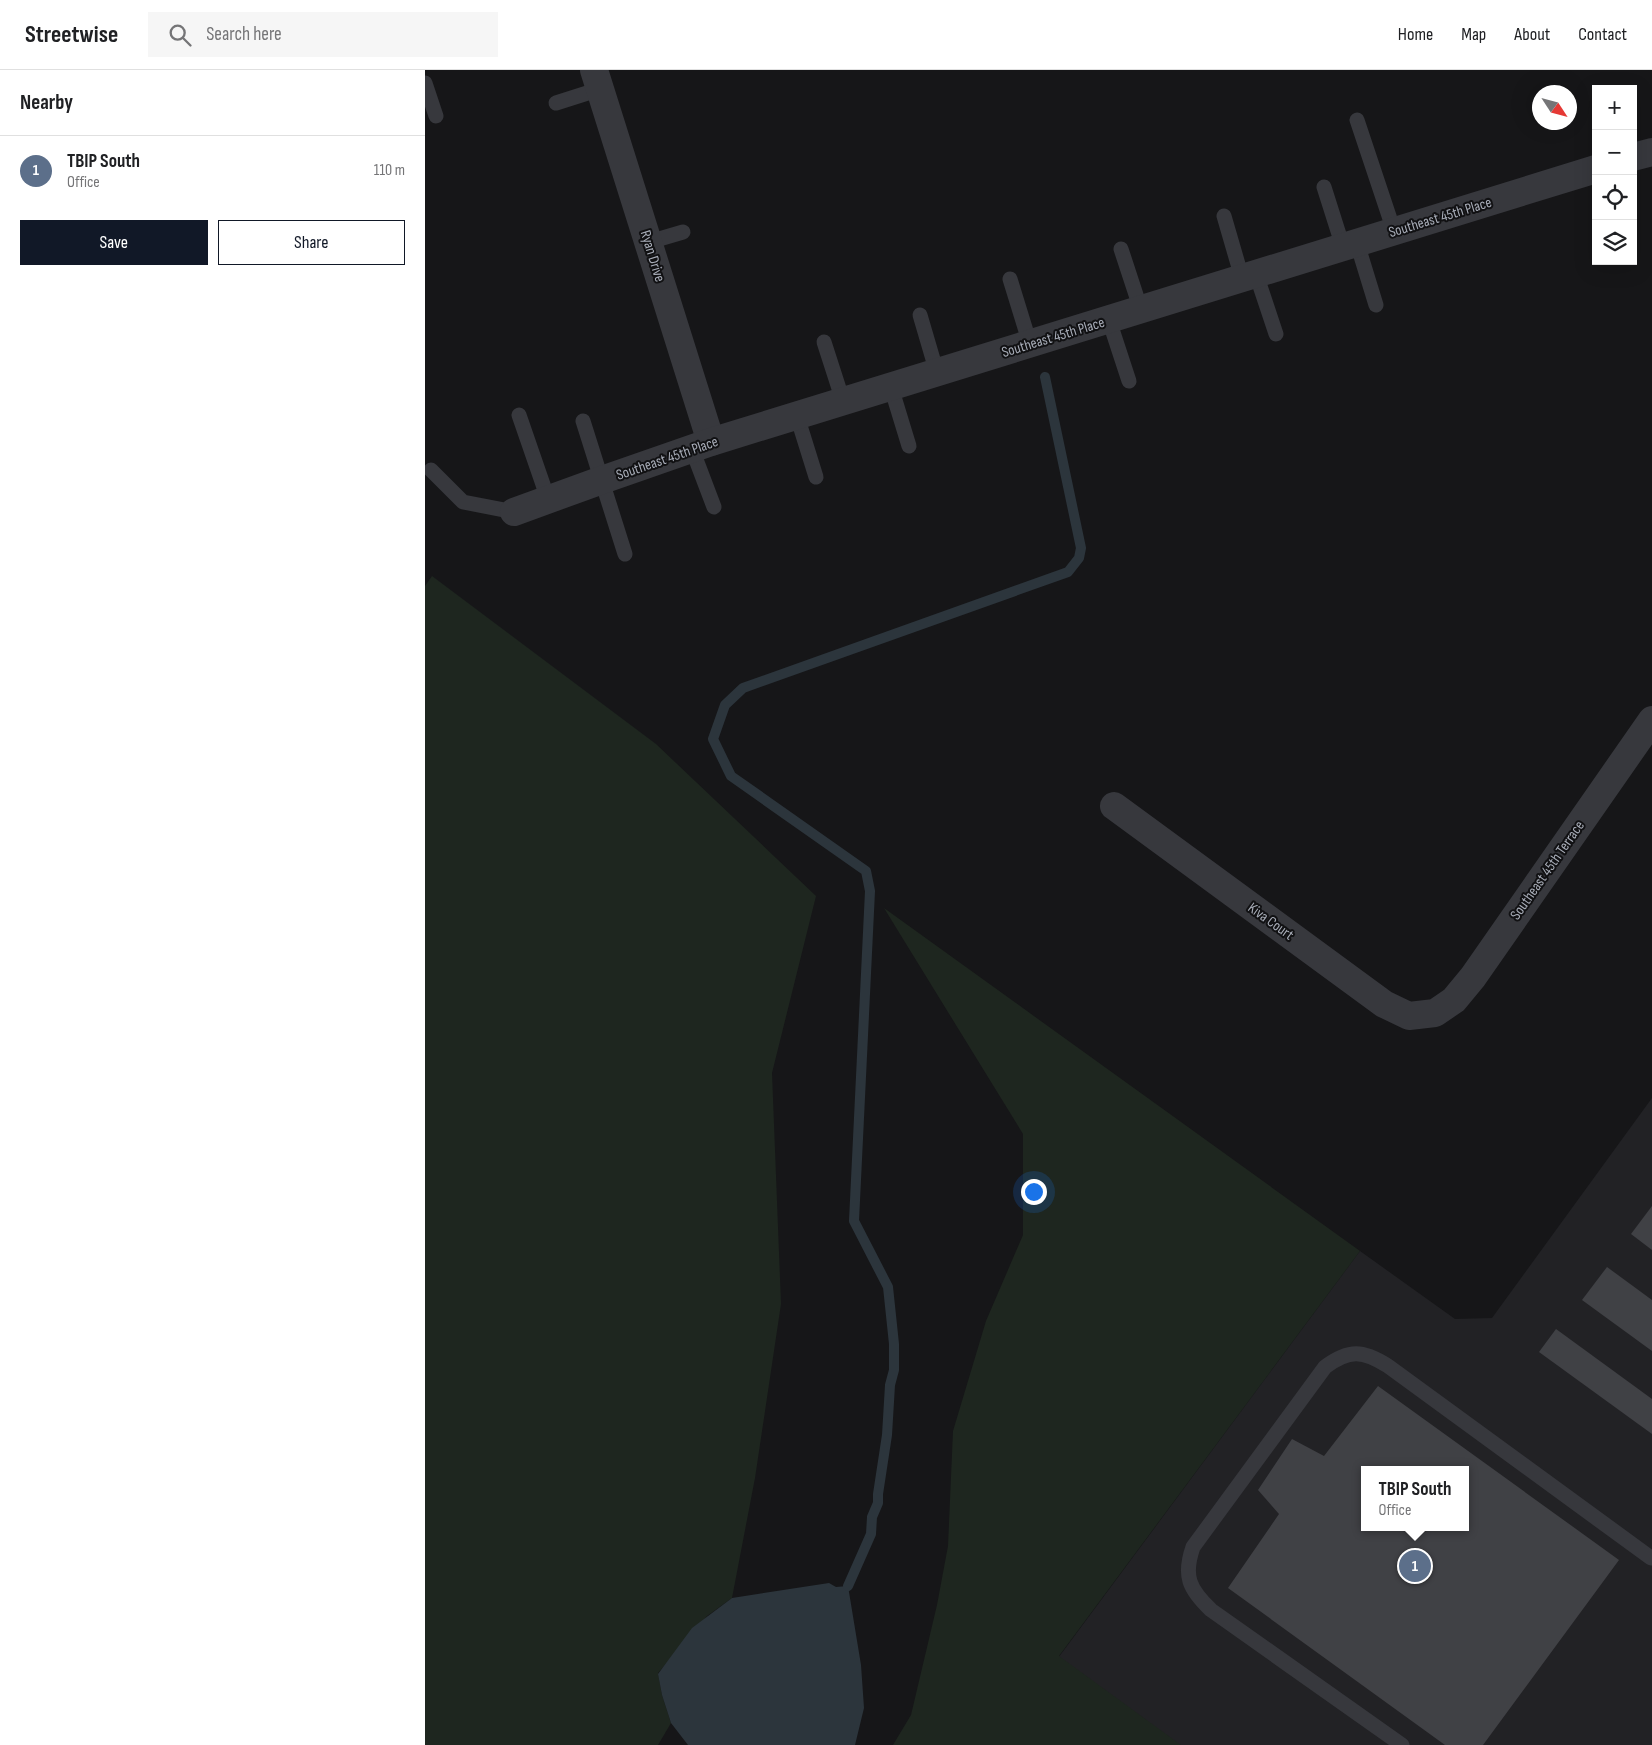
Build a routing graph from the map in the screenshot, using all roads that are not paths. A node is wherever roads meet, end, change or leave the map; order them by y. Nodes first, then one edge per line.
1 (597, 80) edge
2 (425, 83) edge
3 (556, 103) dead end
4 (436, 116) dead end
5 (1357, 120) dead end
6 (1652, 152) edge
7 (1637, 157) edge
8 (1592, 170) edge
9 (1324, 187) dead end
10 (1224, 216) dead end
11 (1394, 231) junction
12 (683, 232) dead end
13 (649, 242) junction
14 (1350, 245) junction
15 (1121, 249) dead end
16 (1249, 276) junction
17 (1010, 279) dead end
18 (1376, 304) dead end
19 (1141, 310) junction
20 (919, 315) dead end
21 (1109, 320) junction
22 (1276, 334) dead end
23 (824, 342) dead end
24 (1030, 344) junction
25 (937, 372) junction
26 (1129, 381) dead end
27 (891, 387) junction
28 (843, 402) junction
29 (519, 415) dead end
30 (797, 416) junction
31 (583, 421) dead end
32 (701, 446) junction
33 (909, 446) dead end
34 (431, 470) dead end
35 (816, 476) dead end
36 (602, 480) junction
37 (548, 499) junction
38 (714, 507) dead end
39 (513, 512) joint
40 (625, 554) dead end
41 (1652, 720) edge
42 (1115, 806) dead end
43 (1435, 1013) joint
44 (1651, 1558) edge
45 (1402, 1745) edge

1 - 3 lane
1 - 13 street, Ryan Drive
2 - 4 lane
5 - 11 lane
6 - 7 street
8 - 11 street, Southeast 45th Place
9 - 14 lane
10 - 16 lane
11 - 14 street, Southeast 45th Place
12 - 13 lane
13 - 32 street, Ryan Drive
14 - 16 street, Southeast 45th Place
14 - 18 lane
15 - 19 lane
16 - 19 street, Southeast 45th Place
16 - 22 lane
17 - 24 lane
19 - 21 street, Southeast 45th Place
20 - 25 lane
21 - 24 street, Southeast 45th Place
21 - 26 lane
23 - 28 lane
24 - 25 street, Southeast 45th Place
25 - 27 street, Southeast 45th Place
27 - 28 street, Southeast 45th Place
27 - 33 lane
28 - 30 street, Southeast 45th Place
29 - 37 lane
30 - 32 street, Southeast 45th Place
30 - 35 lane
31 - 36 lane
32 - 36 street, Southeast 45th Place
32 - 38 lane
34 - 39 lane
36 - 37 street, Southeast 45th Place
36 - 40 lane
37 - 39 street, Southeast 45th Place
41 - 43 street, Southeast 45th Terrace
42 - 43 street, Kiva Court
44 - 45 lane

